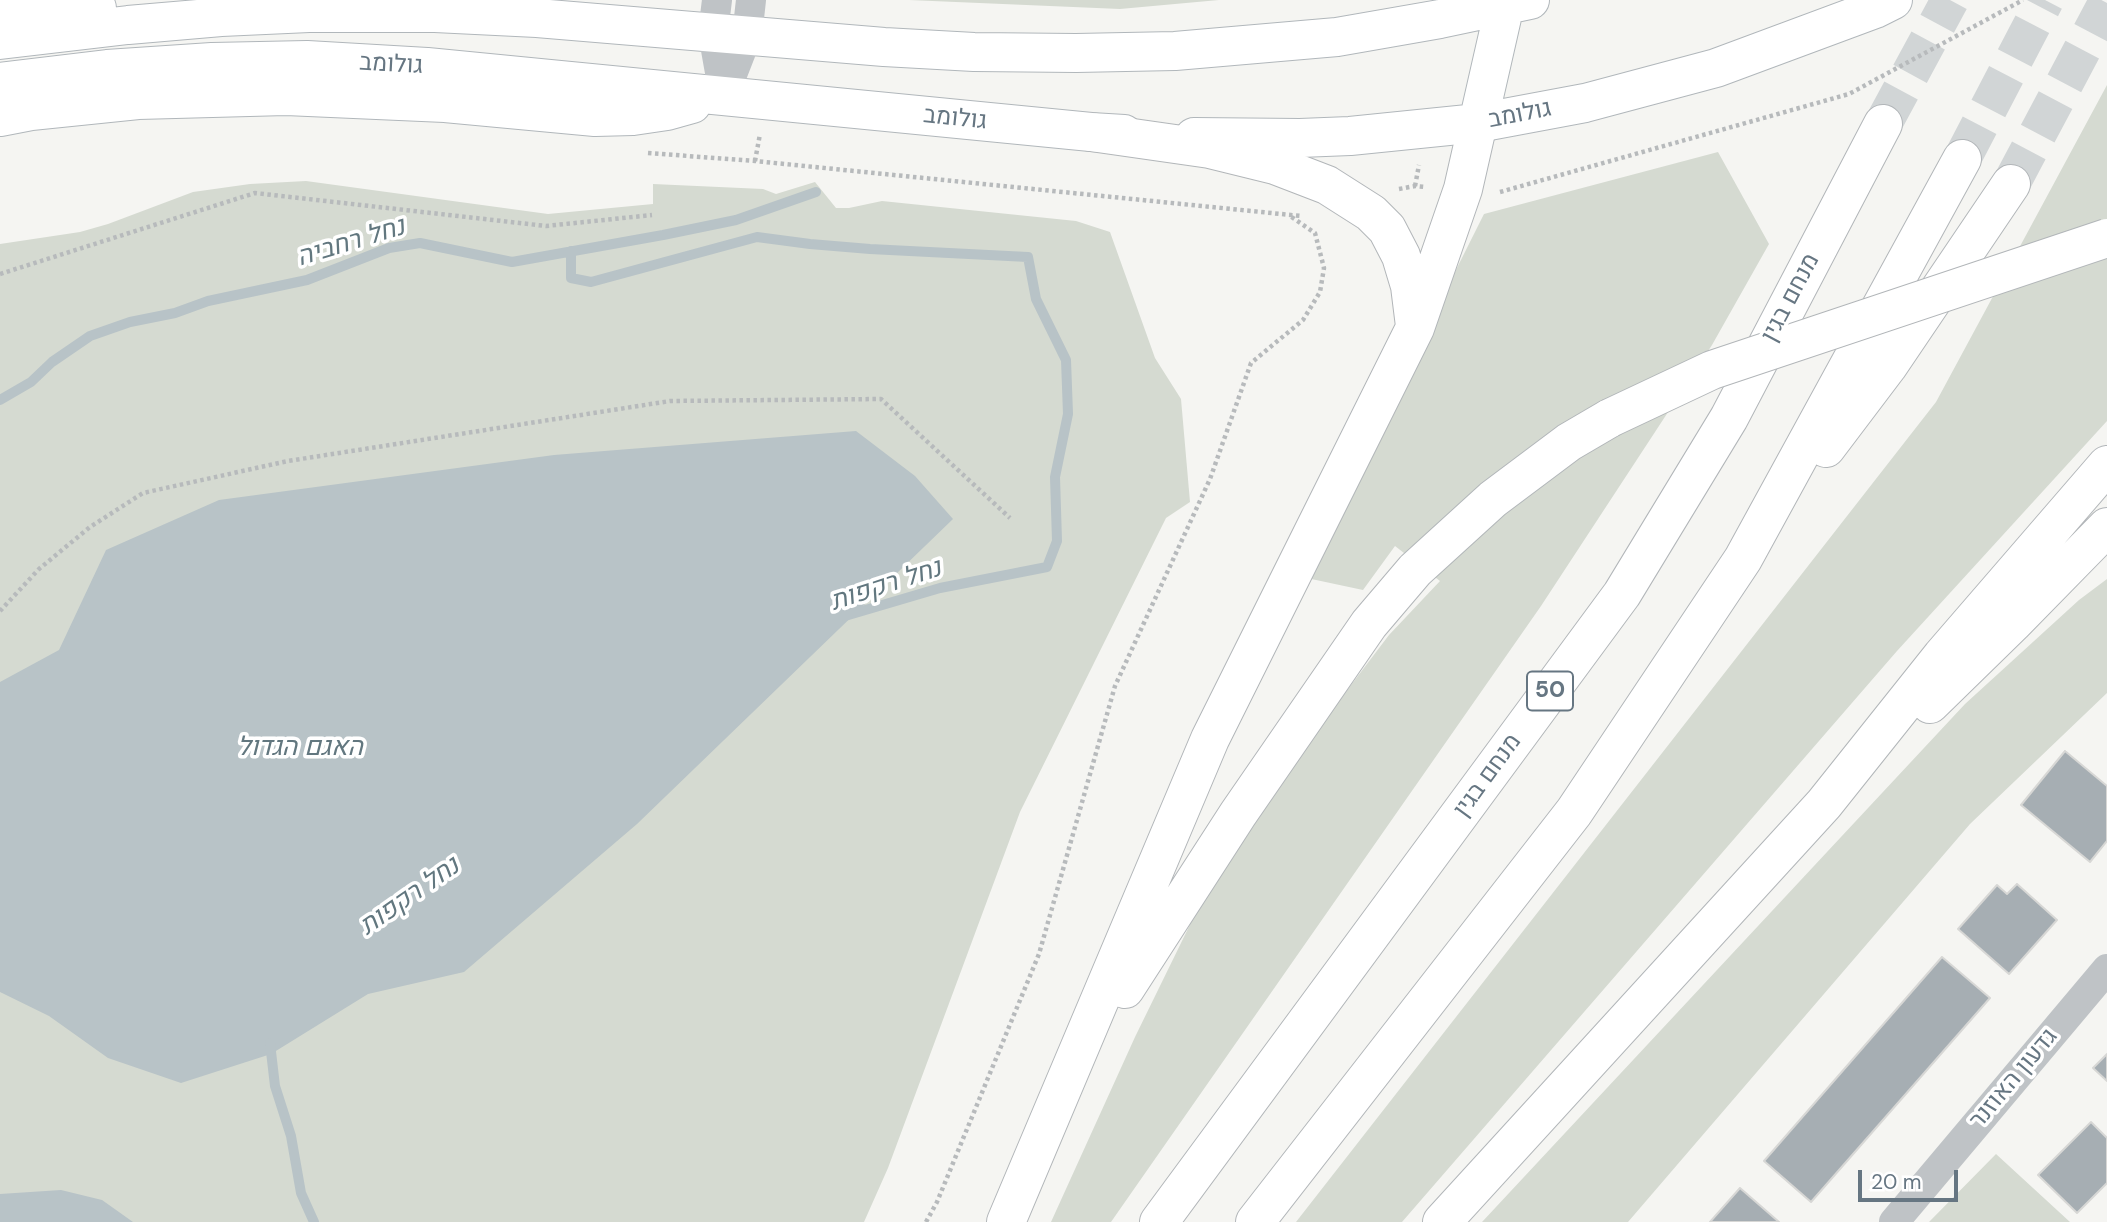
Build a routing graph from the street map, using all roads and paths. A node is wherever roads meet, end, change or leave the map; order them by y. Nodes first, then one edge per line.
1 (637, 0) edge
2 (1382, 0) edge
3 (1893, 0) edge
4 (2023, 0) edge
5 (1514, 2) edge
6 (0, 10) edge
7 (221, 17) junction
8 (732, 17) edge
9 (594, 23) junction
10 (1337, 37) junction
11 (0, 40) edge
12 (0, 82) edge
13 (724, 95) junction
14 (0, 117) edge
15 (1478, 123) junction
16 (1883, 124) tunnel mouth
17 (1091, 132) junction
18 (636, 153) dead end
19 (1962, 159) tunnel mouth
20 (2011, 184) tunnel mouth
21 (1463, 189) junction
22 (1371, 213) junction
23 (652, 215) dead end
24 (2107, 238) edge
25 (0, 274) edge
26 (1415, 328) junction
27 (2107, 465) edge
28 (1010, 518) dead end
29 (2107, 527) edge
30 (1744, 559) junction
31 (2107, 562) edge
32 (0, 611) edge
33 (2013, 623) junction
34 (1824, 804) junction
35 (2107, 969) edge
36 (1063, 1087) junction
37 (926, 1222) edge
38 (1006, 1222) edge
39 (1159, 1222) edge
40 (1255, 1222) edge
41 (1442, 1222) edge
42 (1894, 1222) edge

1 - 9 main road
2 - 10 main road
3 - 15 main road, גולומב
4 - 21 path
5 - 10 main road, גולומב
5 - 15 main road
6 - 7 main road
7 - 9 main road, גולומב
7 - 11 main road, גולומב
8 - 9 main road, גולומב
8 - 10 main road, גולומב
8 - 13 street
12 - 13 main road, גולומב
13 - 14 main road
13 - 17 main road, גולומב
15 - 17 main road, גולומב
15 - 21 main road
16 - 39 main road, מנחם בגין / 50
17 - 22 main road
18 - 37 path
19 - 30 main road
20 - 30 main road
21 - 22 path
21 - 26 main road
22 - 26 main road
23 - 25 path
24 - 36 main road, bridge
26 - 36 main road
27 - 34 main road
28 - 32 path
29 - 33 main road
30 - 40 main road
31 - 33 main road
33 - 34 main road
34 - 41 main road
35 - 42 street, גדעון האוזנר
36 - 38 main road

